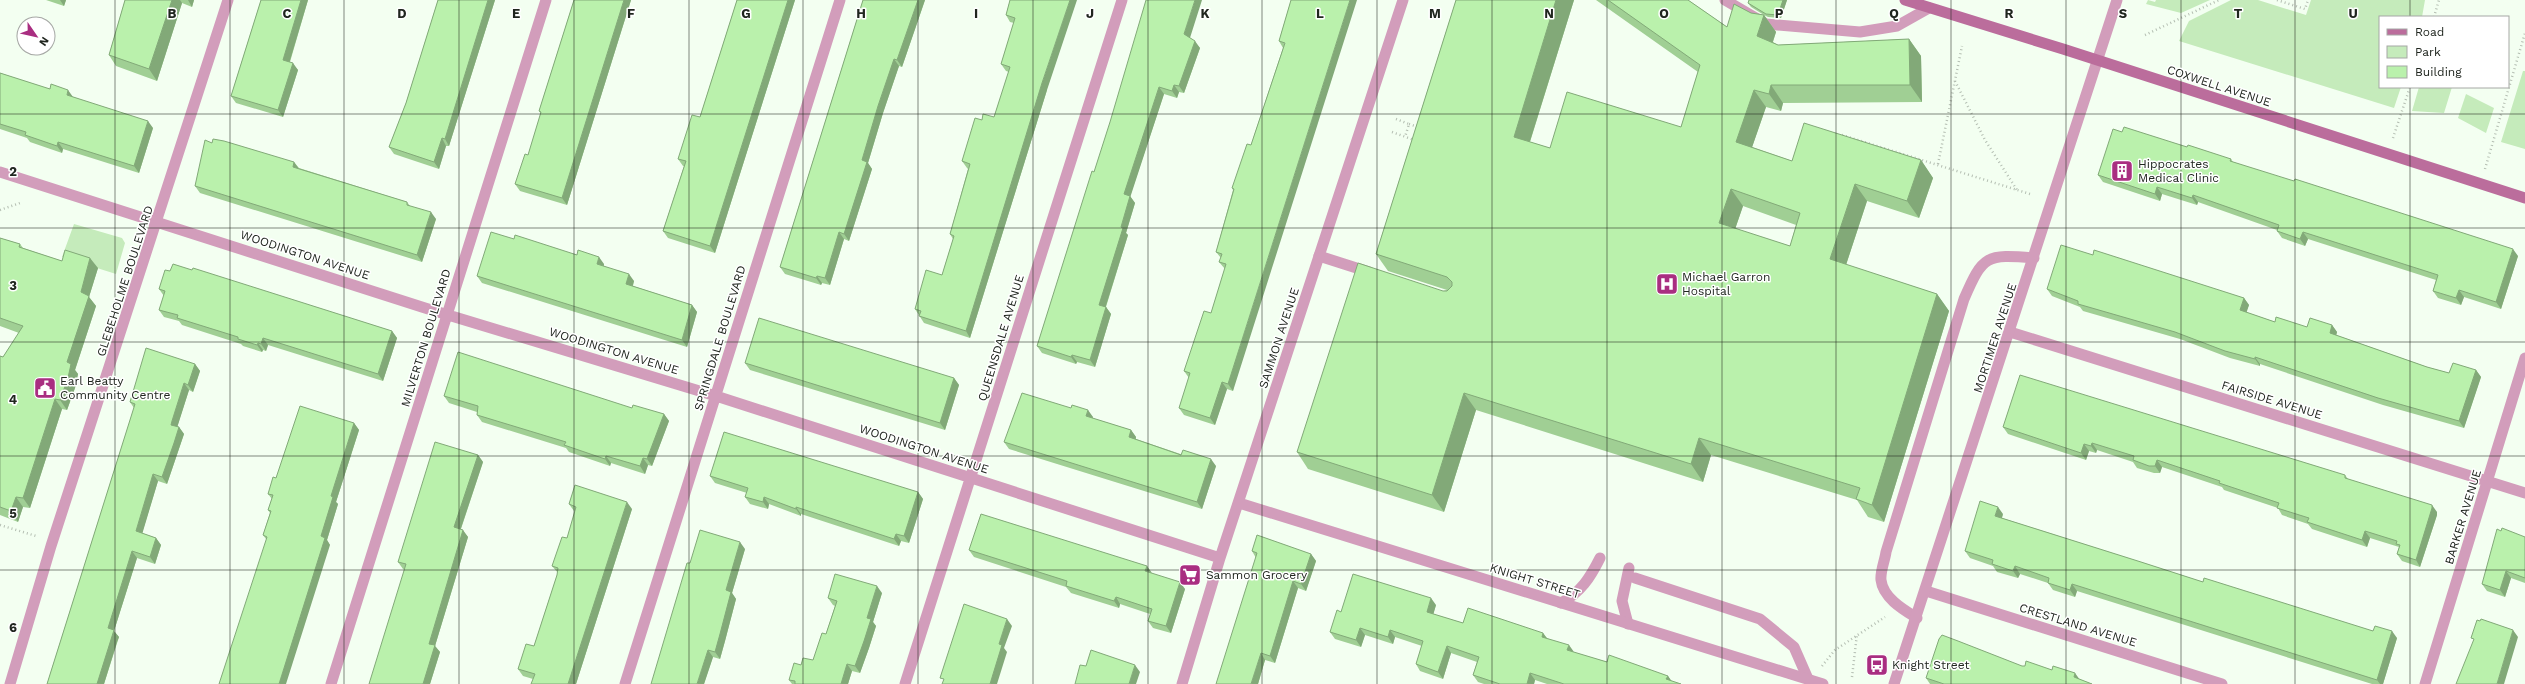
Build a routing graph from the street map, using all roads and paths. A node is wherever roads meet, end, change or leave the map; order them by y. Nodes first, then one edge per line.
1 (228, 0) edge
2 (546, 0) edge
3 (840, 0) edge
4 (1122, 0) edge
5 (1403, 0) edge
6 (1725, 0) edge
7 (1905, 0) edge
8 (2117, 0) edge
9 (2218, 0) edge
10 (2277, 0) edge
11 (2308, 0) edge
12 (2439, 0) edge
13 (1929, 8) junction
14 (2434, 16) edge
15 (2525, 33) edge
16 (2145, 35) dead end
17 (1962, 46) dead end
18 (2097, 60) junction
19 (1955, 81) junction
20 (2509, 87) edge
21 (2410, 88) edge
22 (2509, 88) edge
23 (1396, 119) dead end
24 (1409, 124) junction
25 (1422, 129) edge
26 (1392, 132) dead end
27 (1842, 135) edge
28 (1405, 137) junction
29 (1414, 148) edge
30 (2388, 154) junction
31 (1938, 164) junction
32 (0, 172) edge
33 (2480, 184) junction
34 (2017, 190) junction
35 (2030, 194) dead end
36 (2525, 198) edge
37 (20, 203) dead end
38 (0, 210) edge
39 (158, 221) junction
40 (1319, 256) junction
41 (2034, 258) junction
42 (1383, 277) edge
43 (447, 315) junction
44 (2010, 332) junction
45 (2525, 358) edge
46 (716, 396) junction
47 (971, 477) junction
48 (2488, 481) junction
49 (2525, 493) edge
50 (1239, 503) junction
51 (0, 525) edge
52 (36, 536) dead end
53 (1220, 558) junction
54 (1600, 558) dead end
55 (1629, 568) dead end
56 (1635, 578) dead end
57 (1926, 591) junction
58 (1561, 603) junction
59 (1892, 614) dead end
60 (1917, 618) junction
61 (1628, 624) junction
62 (1857, 634) junction
63 (1822, 666) dead end
64 (1852, 677) dead end
65 (1808, 679) junction
66 (10, 684) edge
67 (331, 684) edge
68 (625, 684) edge
69 (905, 684) edge
70 (1182, 684) edge
71 (1823, 684) edge
72 (1894, 684) edge
73 (2222, 684) edge
74 (2425, 684) edge

1 - 39 street, GLEBEHOLME BOULEVARD
2 - 43 street, MILVERTON BOULEVARD
3 - 46 street, SPRINGDALE BOULEVARD
4 - 47 street, QUEENSDALE AVENUE
5 - 40 street, SAMMON AVENUE
6 - 13 street
7 - 13 main road, COXWELL AVENUE
8 - 18 street, MORTIMER AVENUE
9 - 16 path
10 - 11 path
12 - 14 path
13 - 18 main road, COXWELL AVENUE
15 - 20 path
17 - 19 path
18 - 30 main road, COXWELL AVENUE
18 - 41 street, MORTIMER AVENUE
19 - 31 path
19 - 34 path
21 - 30 path
22 - 33 path
23 - 24 path
24 - 25 path
24 - 28 path
26 - 28 path
27 - 31 path
28 - 29 path
30 - 33 main road, COXWELL AVENUE
31 - 34 path
32 - 39 street, WOODINGTON AVENUE
33 - 36 main road, COXWELL AVENUE
34 - 35 path
37 - 38 path
39 - 43 street, WOODINGTON AVENUE
39 - 66 street, GLEBEHOLME BOULEVARD
40 - 42 street
40 - 50 street, SAMMON AVENUE
41 - 44 street, MORTIMER AVENUE
41 - 60 street
43 - 46 street, WOODINGTON AVENUE
43 - 67 street, MILVERTON BOULEVARD
44 - 48 street, FAIRSIDE AVENUE
44 - 57 street, MORTIMER AVENUE
45 - 48 street, BARKER AVENUE
46 - 47 street, WOODINGTON AVENUE
46 - 68 street, SPRINGDALE BOULEVARD
47 - 53 street, WOODINGTON AVENUE
47 - 69 street, QUEENSDALE AVENUE
48 - 49 street, FAIRSIDE AVENUE
48 - 74 street, BARKER AVENUE
50 - 53 street, SAMMON AVENUE
50 - 58 street, KNIGHT STREET
51 - 52 path
53 - 70 street, SAMMON AVENUE
54 - 58 street
55 - 61 street
56 - 65 street
57 - 60 street, MORTIMER AVENUE
57 - 73 street, CRESTLAND AVENUE
58 - 61 street, KNIGHT STREET
59 - 62 path
60 - 72 street, MORTIMER AVENUE
61 - 65 street, KNIGHT STREET
62 - 63 path
62 - 64 path
65 - 71 street, KNIGHT STREET

